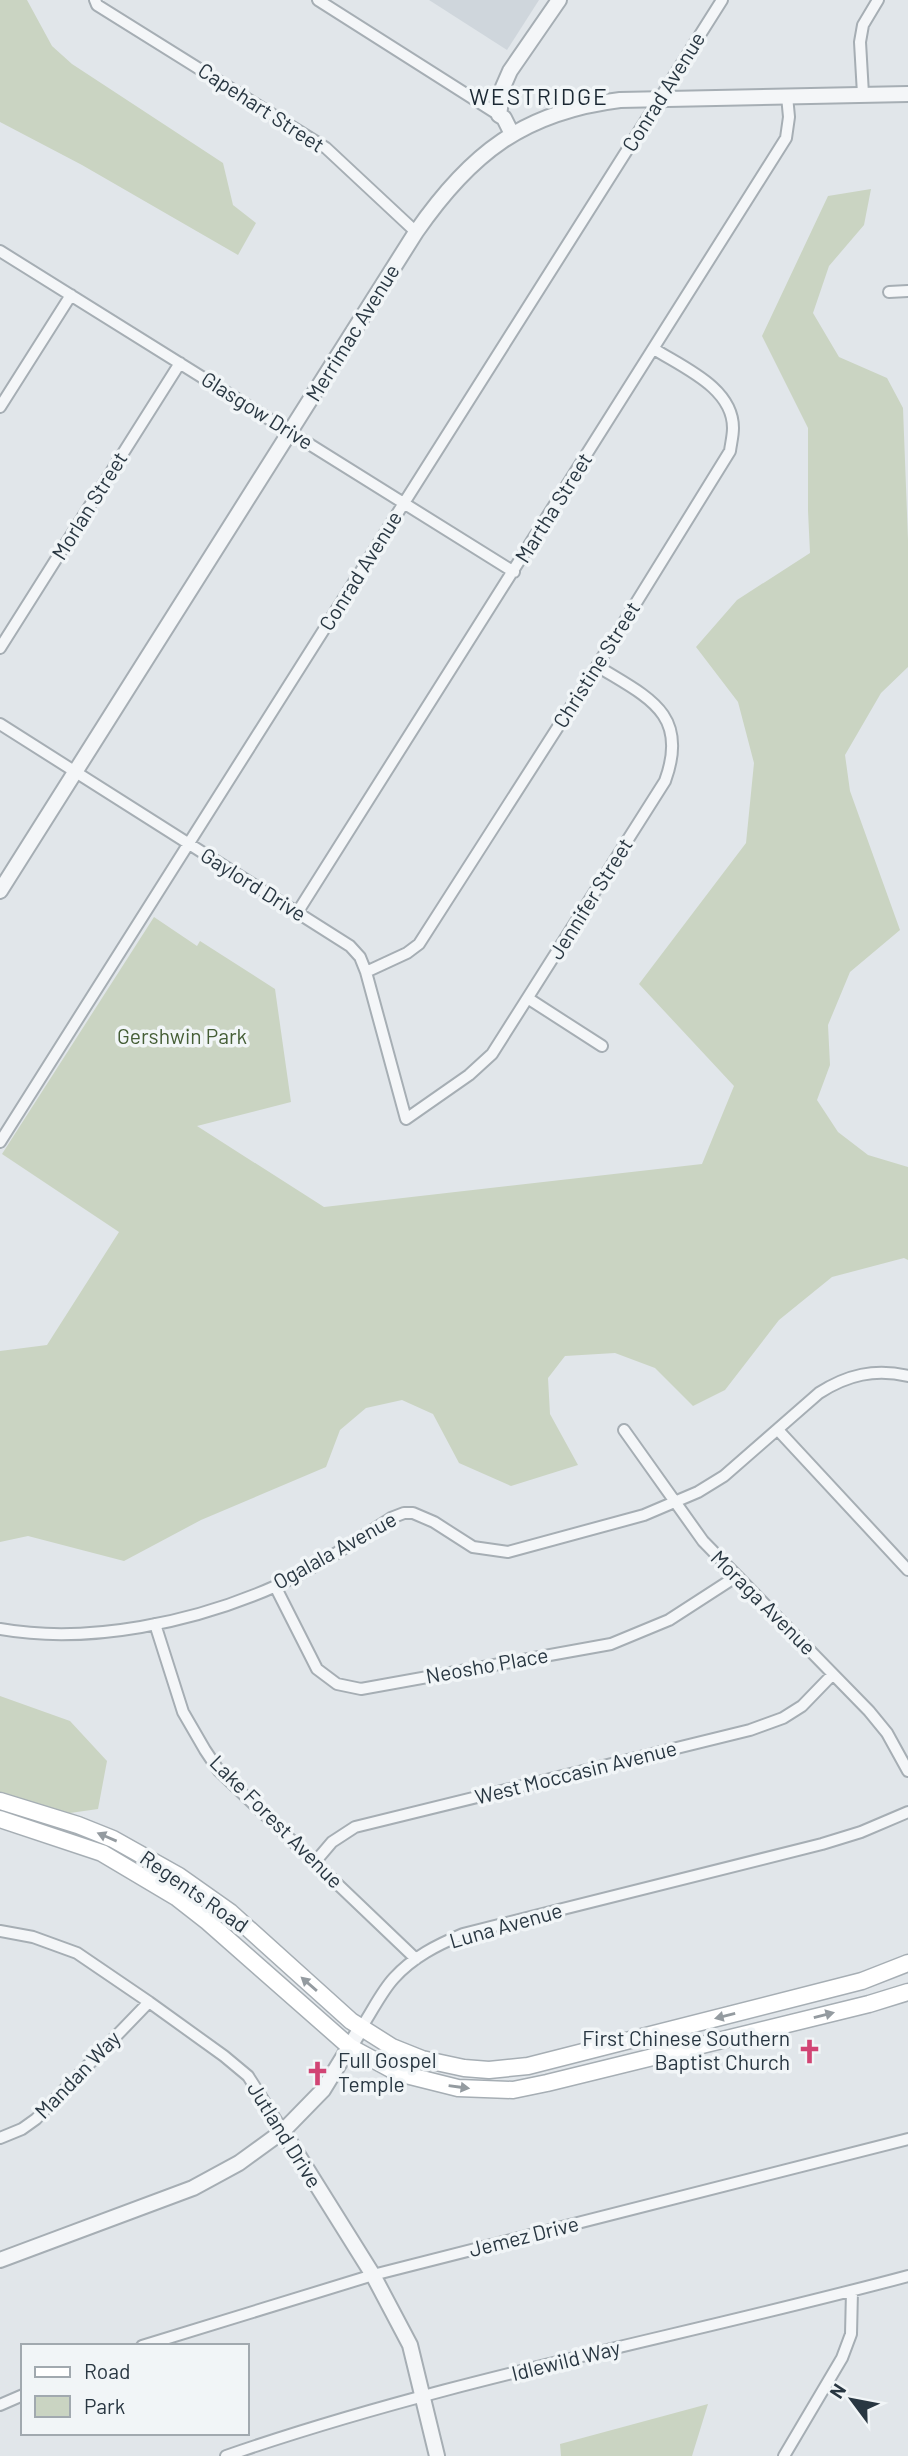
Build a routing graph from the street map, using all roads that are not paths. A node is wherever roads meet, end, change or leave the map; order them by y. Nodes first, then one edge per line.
1 (95, 0) edge
2 (318, 0) edge
3 (559, 0) edge
4 (722, 0) edge
5 (878, 0) edge
6 (863, 94) junction
7 (908, 94) edge
8 (787, 96) junction
9 (659, 99) junction
10 (499, 115) junction
11 (512, 134) junction
12 (416, 232) junction
13 (0, 251) edge
14 (889, 292) dead end
15 (908, 292) edge
16 (71, 295) junction
17 (654, 349) junction
18 (180, 363) junction
19 (0, 407) edge
20 (290, 432) junction
21 (404, 503) junction
22 (514, 572) junction
23 (0, 648) edge
24 (597, 666) junction
25 (0, 724) edge
26 (75, 772) junction
27 (188, 844) junction
28 (0, 891) edge
29 (297, 913) junction
30 (366, 972) junction
31 (529, 999) junction
32 (602, 1046) dead end
33 (406, 1119) joint
34 (0, 1142) edge
35 (908, 1376) edge
36 (624, 1430) dead end
37 (778, 1430) junction
38 (674, 1502) junction
39 (908, 1570) edge
40 (737, 1576) junction
41 (275, 1586) junction
42 (155, 1624) junction
43 (0, 1629) edge
44 (833, 1674) junction
45 (908, 1771) edge
46 (0, 1801) edge
47 (908, 1812) edge
48 (0, 1819) edge
49 (315, 1862) junction
50 (0, 1931) edge
51 (416, 1959) junction
52 (908, 1964) edge
53 (908, 1992) edge
54 (149, 2002) junction
55 (361, 2028) junction
56 (349, 2047) junction
57 (283, 2131) junction
58 (0, 2138) edge
59 (908, 2139) edge
60 (0, 2260) edge
61 (373, 2275) junction
62 (908, 2276) edge
63 (852, 2291) junction
64 (149, 2344) edge
65 (21, 2396) edge
66 (423, 2396) junction
67 (0, 2405) edge
68 (226, 2456) edge
69 (437, 2456) edge
70 (784, 2456) edge

1 - 12 street, Capehart Street
2 - 10 street
3 - 10 street
4 - 9 street, Conrad Avenue
5 - 6 street
6 - 7 street, Merrimac Avenue
6 - 8 street, Merrimac Avenue
8 - 9 street, Merrimac Avenue
8 - 17 street, Martha Street
9 - 11 street, Merrimac Avenue
9 - 21 street, Conrad Avenue
10 - 11 street
11 - 12 street, Merrimac Avenue
12 - 20 street, Merrimac Avenue
13 - 16 street, Glasgow Drive
14 - 15 street
16 - 18 street, Glasgow Drive
16 - 19 street
17 - 22 street, Martha Street
17 - 24 street, Christine Street
18 - 20 street, Glasgow Drive
18 - 23 street, Morlan Street
20 - 21 street, Glasgow Drive
20 - 26 street, Merrimac Avenue
21 - 22 street, Glasgow Drive
21 - 27 street, Conrad Avenue
22 - 29 street, Martha Street
24 - 30 street, Christine Street
24 - 31 street, Jennifer Street
25 - 26 street, Gaylord Drive
26 - 27 street, Gaylord Drive
26 - 28 street, Merrimac Avenue
27 - 29 street, Gaylord Drive
27 - 34 street, Conrad Avenue
29 - 30 street, Gaylord Drive
30 - 33 street, Gaylord Drive
31 - 32 street
31 - 33 street, Jennifer Street
35 - 37 street, Ogalala Avenue
36 - 38 street, Moraga Avenue
37 - 38 street, Ogalala Avenue
37 - 39 street
38 - 40 street, Moraga Avenue
38 - 41 street, Ogalala Avenue
40 - 41 street, Neosho Place
40 - 44 street, Moraga Avenue
41 - 42 street, Ogalala Avenue
42 - 43 street, Ogalala Avenue
42 - 49 street, Lake Forest Avenue
44 - 45 street, Moraga Avenue
44 - 49 street, West Moccasin Avenue
55 -> 46 main road, Regents Road
47 - 51 street, Luna Avenue
48 - 56 main road, Regents Road
49 - 51 street, Lake Forest Avenue
50 - 54 street, Jutland Drive
51 - 55 street, Luna Avenue
52 -> 55 main road, Regents Road
56 -> 53 main road, Regents Road
54 - 57 street, Jutland Drive
54 - 58 street, Mandan Way
55 - 56 street, Luna Avenue
56 - 57 street, Luna Avenue
57 - 60 street, Luna Avenue
57 - 61 street, Jutland Drive
59 - 61 street, Jemez Drive
61 - 64 street, Jemez Drive
61 - 66 street, Jutland Drive
62 - 63 street, Idlewild Way
63 - 66 street, Idlewild Way
63 - 70 street
65 - 67 street
66 - 68 street, Idlewild Way
66 - 69 street, Jutland Drive

